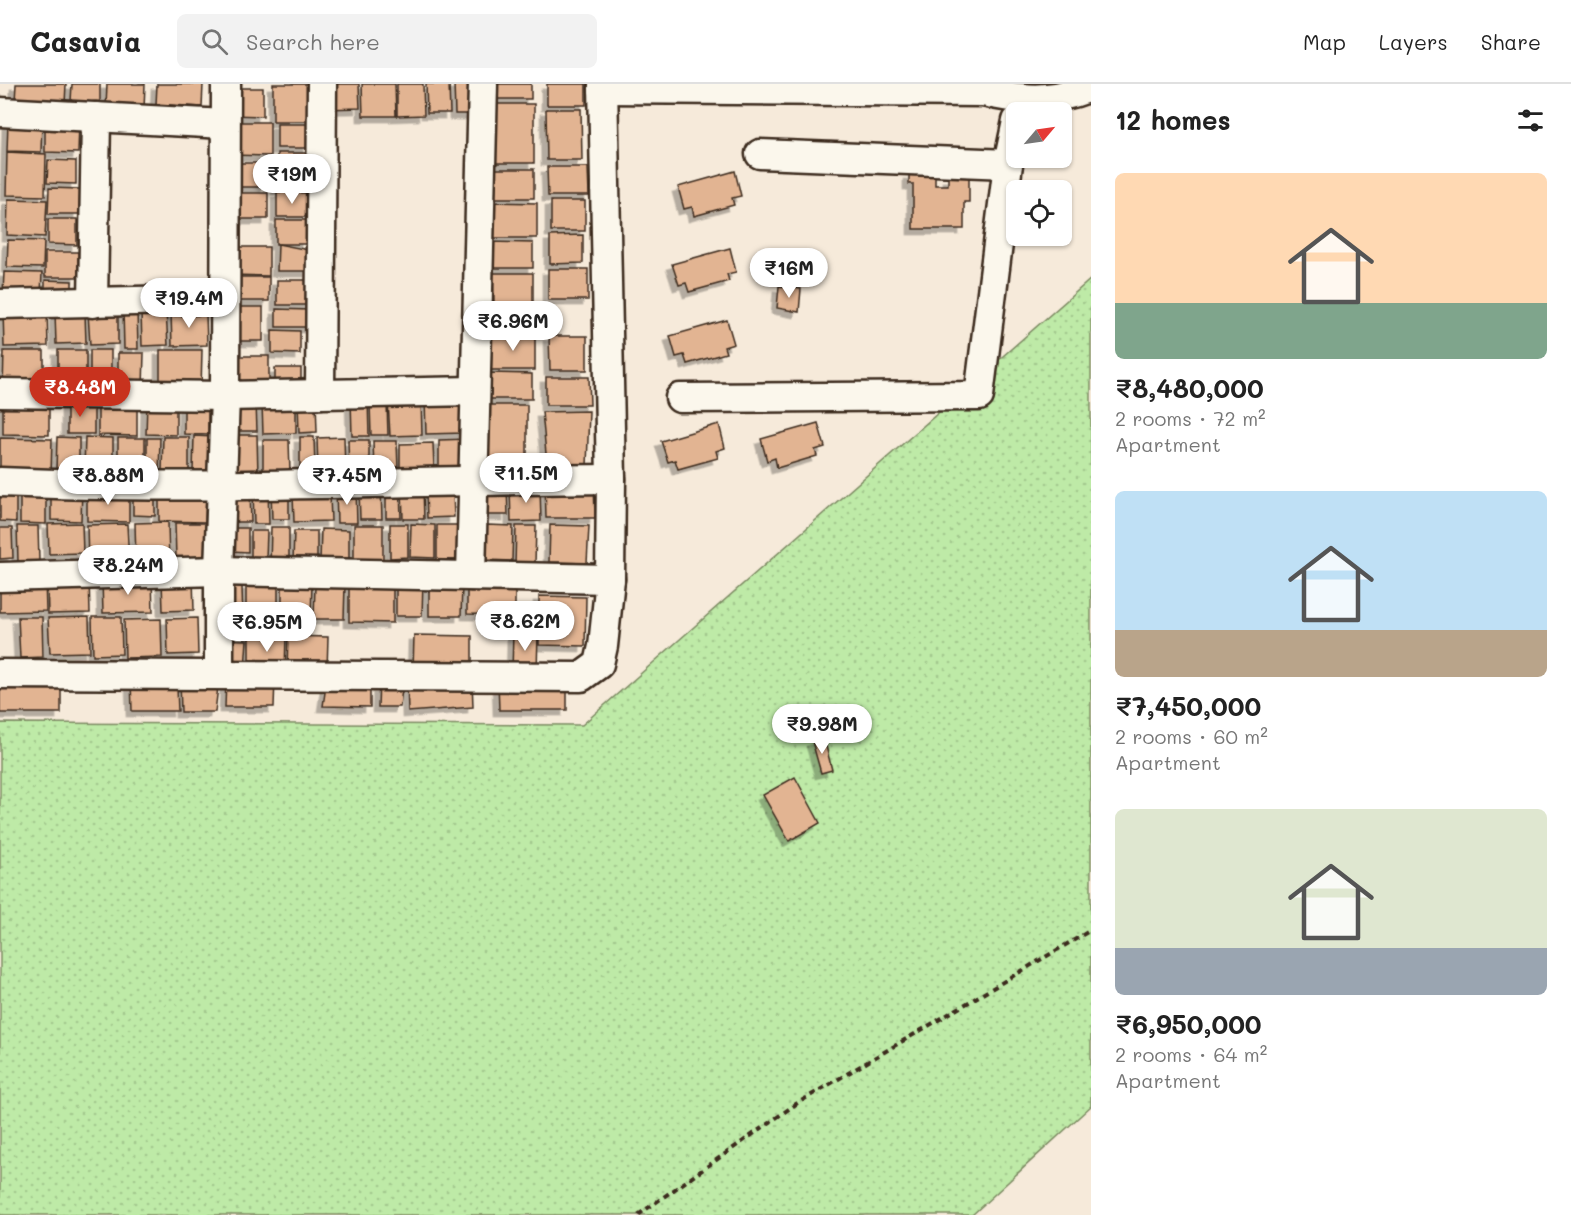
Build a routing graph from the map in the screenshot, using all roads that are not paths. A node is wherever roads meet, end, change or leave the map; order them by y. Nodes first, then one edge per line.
1 (226, 84) edge
2 (322, 84) edge
3 (483, 84) edge
4 (1088, 84) edge
5 (603, 86) edge
6 (983, 88) edge
7 (1048, 102) edge
8 (1006, 103) edge
9 (0, 112) edge
10 (96, 117) junction
11 (225, 124) junction
12 (760, 154) dead end
13 (1006, 164) edge
14 (1008, 168) edge
15 (224, 299) junction
16 (93, 303) junction
17 (0, 304) edge
18 (475, 391) junction
19 (0, 393) edge
20 (320, 394) junction
21 (225, 396) junction
22 (680, 398) dead end
23 (611, 479) junction
24 (473, 480) junction
25 (0, 482) edge
26 (223, 486) junction
27 (219, 572) junction
28 (471, 576) junction
29 (0, 577) edge
30 (610, 579) junction
31 (0, 674) edge
32 (219, 674) junction

1 - 11 street
2 - 20 street
3 - 18 street
4 - 7 street
5 - 6 street
5 - 23 street
6 - 8 street
9 - 10 street
10 - 11 street
10 - 16 street
11 - 15 street
12 - 13 street
14 - 22 street
15 - 16 street
15 - 21 street
16 - 17 street
18 - 20 street
18 - 24 street
19 - 21 street
20 - 21 street
21 - 26 street
23 - 24 street
23 - 30 street
24 - 26 street
24 - 28 street
25 - 26 street
26 - 27 street
27 - 28 street
27 - 29 street
27 - 32 street
28 - 30 street
30 - 32 street
31 - 32 street

